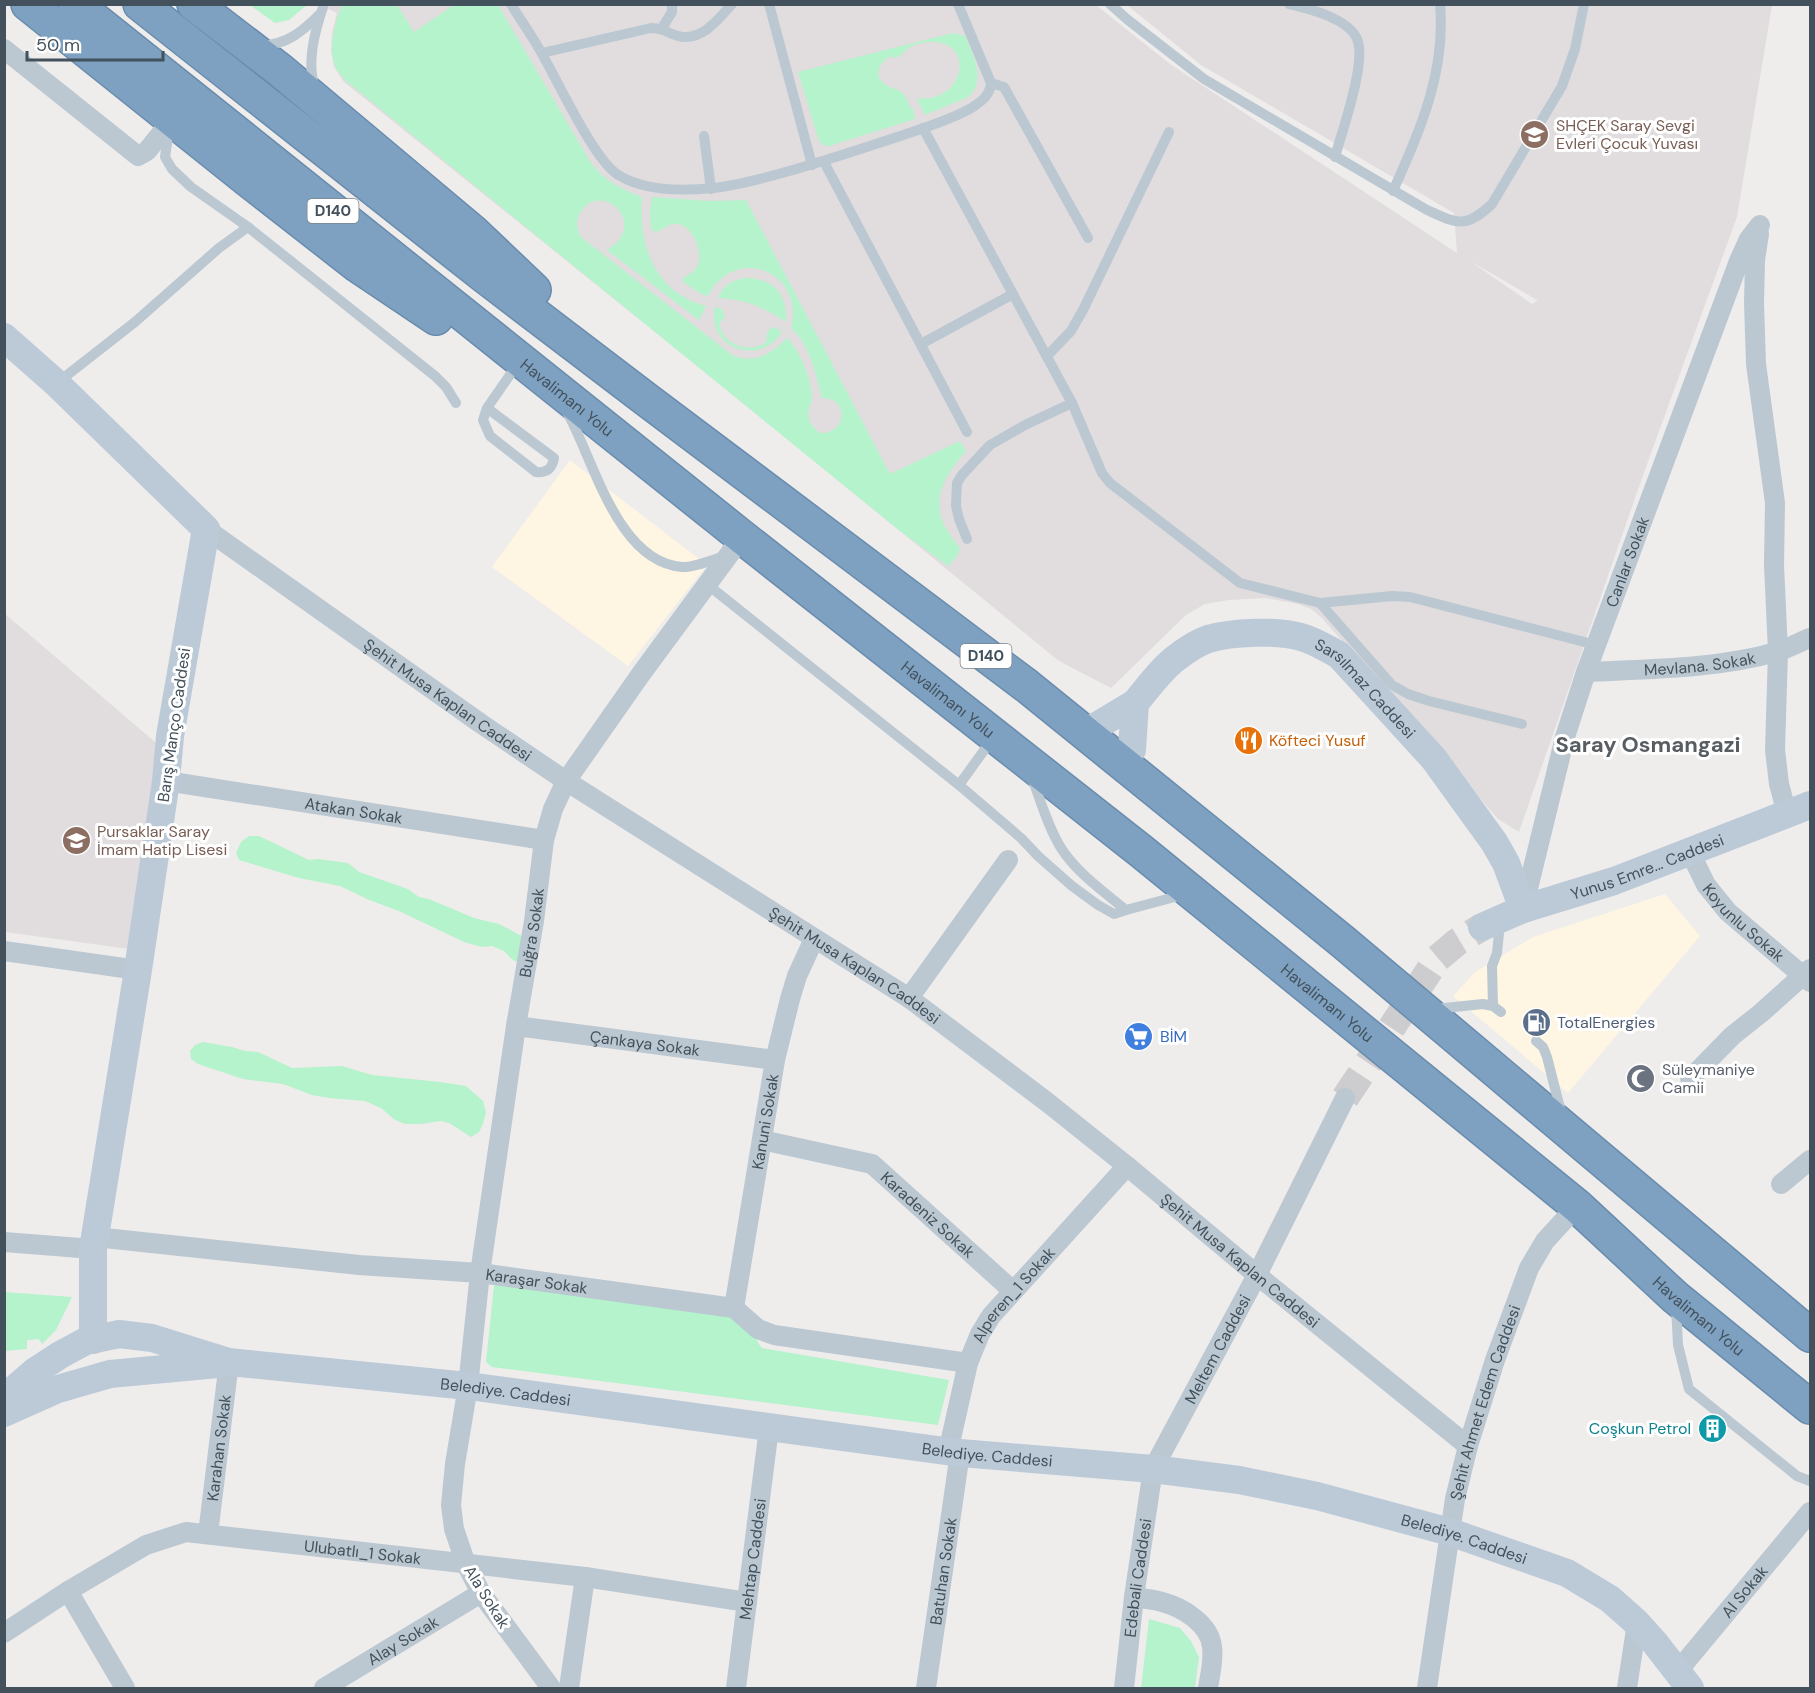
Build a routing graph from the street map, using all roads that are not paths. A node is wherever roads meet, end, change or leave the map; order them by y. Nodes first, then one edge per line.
1 (28, 4) edge
2 (75, 4) edge
3 (140, 4) edge
4 (195, 4) edge
5 (511, 4) edge
6 (672, 4) edge
7 (732, 4) edge
8 (770, 4) edge
9 (958, 4) edge
10 (1110, 4) edge
11 (1289, 4) edge
12 (1440, 4) edge
13 (1584, 4) edge
14 (323, 9) edge
15 (662, 28) junction
16 (248, 47) junction
17 (542, 53) junction
18 (7, 55) edge
19 (991, 83) junction
20 (320, 104) junction
21 (172, 120) junction
22 (923, 128) junction
23 (1169, 132) dead end
24 (704, 136) dead end
25 (1335, 157) junction
26 (824, 162) junction
27 (812, 165) junction
28 (711, 189) junction
29 (1393, 190) junction
30 (248, 227) junction
31 (1088, 238) dead end
32 (1013, 294) junction
33 (4, 337) edge
34 (921, 344) junction
35 (1047, 356) junction
36 (514, 369) junction
37 (56, 383) junction
38 (558, 395) junction
39 (647, 400) junction
40 (456, 403) dead end
41 (1072, 403) junction
42 (487, 408) junction
43 (592, 417) junction
44 (967, 432) dead end
45 (206, 529) junction
46 (967, 539) dead end
47 (736, 546) junction
48 (708, 585) junction
49 (1320, 603) junction
50 (1810, 638) edge
51 (1596, 645) junction
52 (1778, 652) junction
53 (1586, 672) junction
54 (1135, 703) junction
55 (1522, 724) dead end
56 (1085, 733) junction
57 (995, 736) junction
58 (1026, 760) junction
59 (1122, 762) junction
60 (166, 781) junction
61 (566, 781) junction
62 (959, 785) junction
63 (1799, 810) edge
64 (544, 840) junction
65 (1690, 852) junction
66 (1008, 860) dead end
67 (1192, 893) junction
68 (1126, 910) junction
69 (1502, 918) junction
70 (814, 939) junction
71 (4, 951) edge
72 (138, 970) junction
73 (1808, 975) edge
74 (909, 998) junction
75 (1424, 1010) junction
76 (516, 1026) junction
77 (1536, 1041) dead end
78 (775, 1060) junction
79 (1690, 1079) dead end
80 (1345, 1098) tunnel mouth
81 (1566, 1131) junction
82 (762, 1140) junction
83 (1810, 1160) edge
84 (1127, 1166) junction
85 (1781, 1184) dead end
86 (1577, 1206) junction
87 (4, 1242) edge
88 (94, 1243) junction
89 (480, 1273) junction
90 (1257, 1275) junction
91 (1013, 1291) junction
92 (1675, 1297) junction
93 (734, 1308) junction
94 (1810, 1335) edge
95 (93, 1340) junction
96 (229, 1362) junction
97 (968, 1364) junction
98 (468, 1386) junction
99 (4, 1398) edge
100 (1810, 1407) edge
101 (4, 1413) edge
102 (769, 1428) junction
103 (1468, 1446) junction
104 (954, 1453) junction
105 (1153, 1469) junction
106 (1810, 1481) edge
107 (1810, 1512) edge
108 (1450, 1532) junction
109 (208, 1534) junction
110 (466, 1564) junction
111 (585, 1577) junction
112 (68, 1591) junction
113 (482, 1593) junction
114 (1134, 1597) junction
115 (747, 1602) junction
116 (1637, 1623) junction
117 (4, 1633) edge
118 (1684, 1680) edge
119 (124, 1689) edge
120 (324, 1689) edge
121 (551, 1689) edge
122 (569, 1689) edge
123 (736, 1689) edge
124 (926, 1689) edge
125 (1124, 1689) edge
126 (1208, 1689) edge
127 (1427, 1689) edge
128 (1627, 1689) edge

1 - 21 highway
2 - 43 highway, Havalimanı Yolu / D140
3 - 39 highway, D140
4 - 16 highway
5 - 17 lane
6 - 15 lane
7 - 15 lane
8 - 27 lane
9 - 19 lane
10 - 25 lane
11 - 25 lane
12 - 29 lane
13 - 29 lane
14 - 16 lane
14 - 20 lane
15 - 17 lane
16 - 20 highway
17 - 28 lane
18 - 21 street
19 - 22 lane
19 - 31 lane
20 - 39 highway
21 - 30 lane
21 - 36 highway
22 - 26 lane
22 - 32 lane
23 - 35 lane
24 - 28 lane
25 - 29 lane
26 - 27 lane
26 - 34 lane
27 - 28 lane
30 - 37 lane
30 - 40 lane
32 - 34 lane
32 - 35 lane
33 - 37 street
34 - 44 lane
35 - 41 lane
36 - 38 highway
36 - 42 lane
37 - 45 street
38 - 43 highway
38 - 47 lane
39 - 56 highway, D140
41 - 46 lane
41 - 49 lane
42 - 42 lane
43 - 47 highway, Havalimanı Yolu / D140
45 - 60 street, Barış Manço Caddesi
45 - 61 street, Şehit Musa Kaplan Caddesi
47 - 48 street, Buğra Sokak
47 - 57 highway, Havalimanı Yolu / D140
48 - 61 street, Buğra Sokak
48 - 62 lane
49 - 51 lane
49 - 55 lane
50 - 52 street, Mevlana. Sokak
51 - 52 street, Canlar Sokak
51 - 53 street, Canlar Sokak
52 - 53 street, Mevlana. Sokak
52 - 63 street
53 - 69 street, Canlar Sokak
54 - 56 street, Sarsılmaz Caddesi
54 - 59 street
54 - 69 street, Sarsılmaz Caddesi
56 - 59 highway, D140
57 - 58 highway, Havalimanı Yolu / D140
57 - 62 lane
58 - 67 highway, Havalimanı Yolu / D140
58 - 68 lane
59 - 75 highway, D140
60 - 64 street, Atakan Sokak
60 - 72 street, Barış Manço Caddesi
61 - 64 street, Buğra Sokak
61 - 70 street, Şehit Musa Kaplan Caddesi
62 - 68 lane
63 - 65 street, Yunus Emre... Caddesi
64 - 76 street, Buğra Sokak
65 - 69 street, Yunus Emre... Caddesi
65 - 73 street, Koyunlu Sokak
66 - 74 street
67 - 68 lane
67 - 86 highway, Havalimanı Yolu / D140
69 - 75 lane
70 - 74 street, Şehit Musa Kaplan Caddesi
70 - 78 street, Kanuni Sokak
71 - 72 street
72 - 88 street, Barış Manço Caddesi
73 - 79 street
74 - 84 street, Şehit Musa Kaplan Caddesi
75 - 81 highway, D140
76 - 78 street, Çankaya Sokak
76 - 89 street, Buğra Sokak
77 - 81 lane
78 - 82 street, Kanuni Sokak
80 - 90 street, Meltem Caddesi
81 - 94 highway, D140
82 - 91 street, Karadeniz Sokak
82 - 93 street, Kanuni Sokak
83 - 85 street
84 - 90 street, Şehit Musa Kaplan Caddesi
84 - 91 street, Alperen_1 Sokak
86 - 92 highway, Havalimanı Yolu / D140
86 - 103 street, Şehit Ahmet Edem Caddesi
87 - 88 street, Karaşar Sokak
88 - 89 street, Karaşar Sokak
88 - 95 street, Barış Manço Caddesi
89 - 93 street, Karaşar Sokak
89 - 98 street, Buğra Sokak
90 - 103 street, Şehit Musa Kaplan Caddesi
90 - 105 street, Meltem Caddesi
91 - 97 street, Alperen_1 Sokak
92 - 100 highway, Havalimanı Yolu / D140
92 - 106 lane
93 - 97 street
95 - 96 street
95 - 99 street
96 - 98 street, Belediye. Caddesi
96 - 101 street
96 - 109 street, Karahan Sokak
97 - 104 street, Alperen_1 Sokak
98 - 102 street, Belediye. Caddesi
98 - 110 street, Ala Sokak
102 - 104 street, Belediye. Caddesi
102 - 115 street, Mehtap Caddesi
103 - 108 street, Şehit Ahmet Edem Caddesi
104 - 105 street, Belediye. Caddesi
104 - 124 street, Batuhan Sokak
105 - 108 street, Belediye. Caddesi
105 - 114 street, Edebali Caddesi
107 - 118 street, Al Sokak
108 - 116 street, Belediye. Caddesi
108 - 127 street, Şehit Ahmet Edem Caddesi
109 - 110 street, Ulubatlı_1 Sokak
109 - 112 street, Ulubatlı_1 Sokak
110 - 111 street, Ulubatlı_1 Sokak
110 - 113 street, Ala Sokak
111 - 115 street, Ulubatlı_1 Sokak
111 - 122 street
112 - 117 street, Ulubatlı_1 Sokak
112 - 119 street
113 - 120 street, Alay Sokak
113 - 121 street, Ala Sokak
114 - 125 street, Edebali Caddesi
114 - 126 street
115 - 123 street, Mehtap Caddesi
116 - 118 street, Belediye. Caddesi
116 - 128 street

